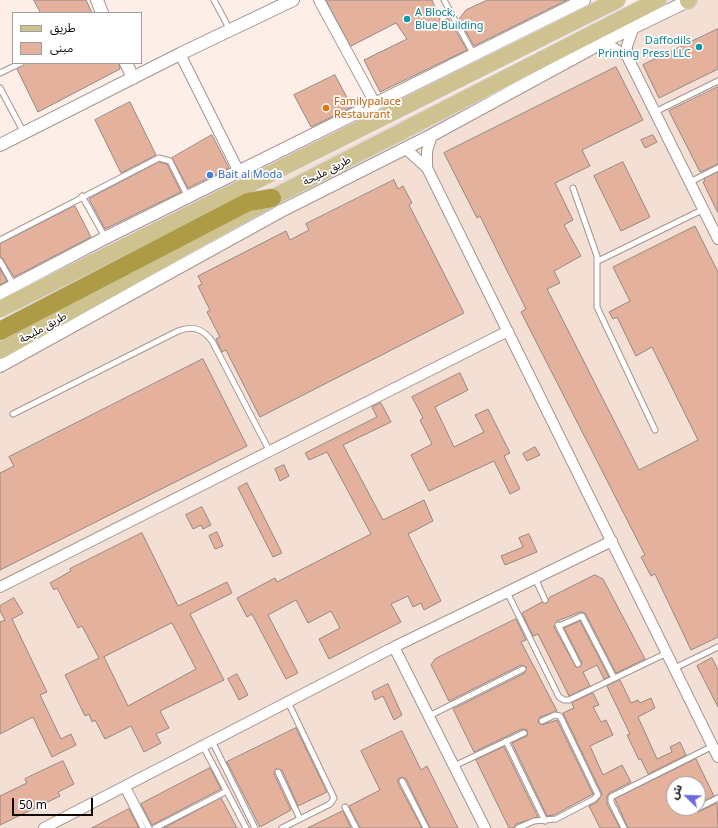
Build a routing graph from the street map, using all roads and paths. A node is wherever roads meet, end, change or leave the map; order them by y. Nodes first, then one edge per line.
1 (96, 0) edge
2 (214, 0) edge
3 (293, 0) edge
4 (319, 0) edge
5 (444, 0) edge
6 (584, 0) edge
7 (617, 0) edge
8 (658, 0) edge
9 (689, 0) edge
10 (102, 12) edge
11 (634, 26) junction
12 (230, 30) junction
13 (603, 42) junction
14 (180, 54) junction
15 (474, 55) junction
16 (626, 56) junction
17 (19, 64) edge
18 (126, 64) edge
19 (0, 74) edge
20 (133, 78) junction
21 (718, 81) edge
22 (0, 88) edge
23 (376, 105) junction
24 (655, 112) junction
25 (24, 133) junction
26 (432, 135) junction
27 (0, 145) edge
28 (405, 148) junction
29 (427, 168) junction
30 (718, 168) edge
31 (239, 172) junction
32 (690, 182) junction
33 (573, 188) dead end
34 (82, 196) junction
35 (188, 198) junction
36 (272, 198) junction
37 (704, 209) junction
38 (715, 226) edge
39 (105, 238) junction
40 (718, 239) edge
41 (0, 240) edge
42 (0, 261) edge
43 (598, 261) junction
44 (14, 286) junction
45 (0, 293) edge
46 (0, 309) edge
47 (0, 331) edge
48 (508, 331) junction
49 (0, 351) edge
50 (0, 366) edge
51 (13, 414) dead end
52 (655, 430) dead end
53 (269, 450) junction
54 (612, 541) junction
55 (535, 578) junction
56 (0, 587) edge
57 (507, 592) junction
58 (545, 600) dead end
59 (394, 647) junction
60 (718, 647) edge
61 (668, 653) junction
62 (578, 664) dead end
63 (675, 668) junction
64 (523, 669) dead end
65 (614, 678) junction
66 (288, 702) junction
67 (429, 716) junction
68 (542, 721) dead end
69 (524, 733) dead end
70 (506, 741) junction
71 (208, 744) junction
72 (716, 750) edge
73 (454, 766) junction
74 (278, 772) dead end
75 (402, 781) dead end
76 (125, 787) junction
77 (227, 791) junction
78 (718, 798) edge
79 (706, 804) edge
80 (345, 807) dead end
81 (300, 819) junction
82 (545, 821) junction
83 (44, 828) edge
84 (143, 828) edge
85 (149, 828) edge
86 (155, 828) edge
87 (246, 828) edge
88 (255, 828) edge
89 (282, 828) edge
90 (356, 828) edge
91 (426, 828) edge
92 (485, 828) edge
93 (518, 828) edge
94 (624, 828) edge

1 - 10 street
2 - 12 lane
3 - 12 street
4 - 23 street
5 - 15 lane
6 - 15 street
7 - 46 main road, طريق مليحة
8 - 36 main road, طريق مليحة
9 - 11 street
11 - 13 street
11 - 16 street
12 - 14 street
13 - 16 street
13 - 26 street
14 - 20 street
14 - 31 street
15 - 23 street
16 - 24 street
17 - 19 lane
18 - 20 street
20 - 25 street
21 - 24 lane
22 - 25 lane
23 - 31 street
24 - 32 street
25 - 27 street
26 - 28 street
26 - 29 street
28 - 29 street
28 - 50 street
29 - 48 street
30 - 32 lane
31 - 35 street
32 - 37 street
33 - 43 lane
34 - 35 lane
34 - 39 lane
34 - 41 lane
35 - 39 street
36 - 47 highway
36 - 49 main road, طريق مليحة
37 - 38 street
37 - 43 lane
38 - 40 street
39 - 44 street
42 - 44 lane
43 - 52 lane
44 - 45 street
48 - 53 street
48 - 54 street
51 - 53 lane
53 - 56 street
54 - 55 street
54 - 61 street
55 - 57 street
55 - 58 lane
57 - 59 street
57 - 65 lane
59 - 66 street
59 - 67 street
60 - 63 lane
61 - 63 street
61 - 65 lane
62 - 65 lane
63 - 72 street
64 - 67 lane
66 - 71 street
66 - 81 lane
67 - 73 street
68 - 82 lane
69 - 70 lane
70 - 73 lane
70 - 82 lane
71 - 76 street
71 - 77 lane
71 - 88 lane
72 - 94 lane
73 - 92 street
74 - 81 lane
75 - 91 lane
76 - 83 street
76 - 84 lane
76 - 85 lane
77 - 86 lane
77 - 87 lane
78 - 79 lane
80 - 90 lane
81 - 89 lane
82 - 93 lane

